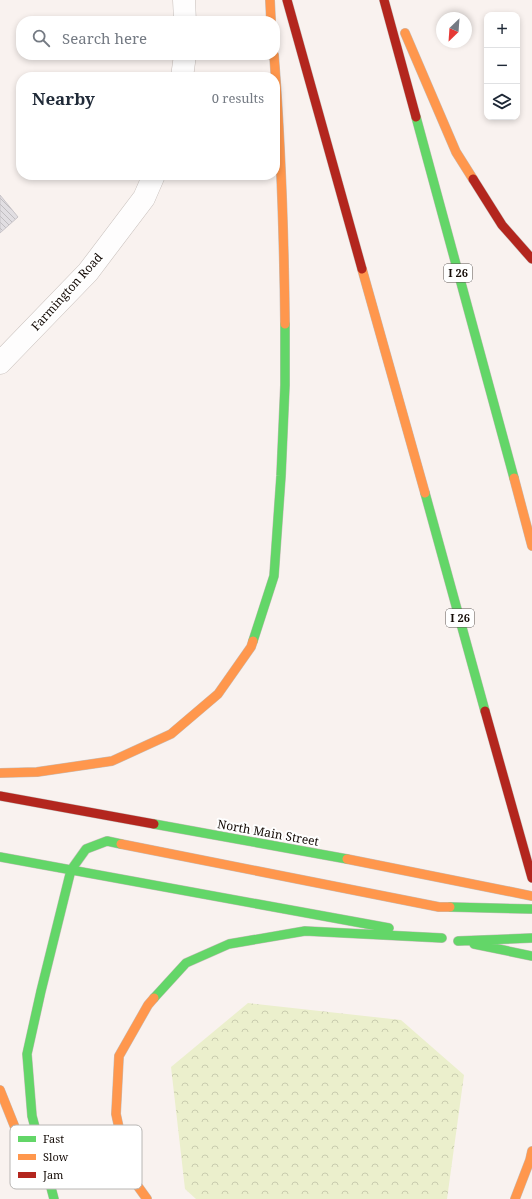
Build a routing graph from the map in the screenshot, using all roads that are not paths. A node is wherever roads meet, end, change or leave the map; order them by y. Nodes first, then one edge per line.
1 (184, 0) edge
2 (270, 0) edge
3 (288, 0) edge
4 (384, 0) edge
5 (390, 0) edge
6 (184, 16) edge
7 (271, 16) edge
8 (184, 60) edge
9 (274, 60) edge
10 (183, 72) edge
11 (275, 72) edge
12 (280, 151) edge
13 (152, 180) edge
14 (532, 259) edge
15 (0, 363) edge
16 (532, 546) edge
17 (0, 773) edge
18 (0, 796) edge
19 (0, 856) edge
20 (71, 870) junction
21 (531, 874) edge
22 (532, 895) edge
23 (532, 909) edge
24 (442, 938) junction
25 (532, 938) edge
26 (458, 941) junction
27 (532, 956) edge
28 (0, 1090) edge
29 (14, 1125) edge
30 (34, 1125) edge
31 (118, 1125) edge
32 (532, 1151) edge
33 (48, 1189) edge
34 (50, 1189) edge
35 (140, 1189) edge
36 (53, 1199) edge
37 (147, 1199) edge
38 (514, 1199) edge

1 - 6 street
2 - 7 main road
3 - 21 main road, I 26
4 - 16 main road, I 26
5 - 14 main road
8 - 10 street
9 - 11 main road
12 - 17 main road
13 - 15 street, Farmington Road
18 - 22 main road, North Main Street
19 - 20 main road
20 - 23 main road
20 - 24 main road
20 - 30 main road
21 - 22 main road
24 - 26 main road
24 - 31 main road
25 - 26 main road
26 - 27 main road
28 - 29 main road
32 - 38 main road
33 - 36 main road
34 - 36 main road
35 - 37 main road

